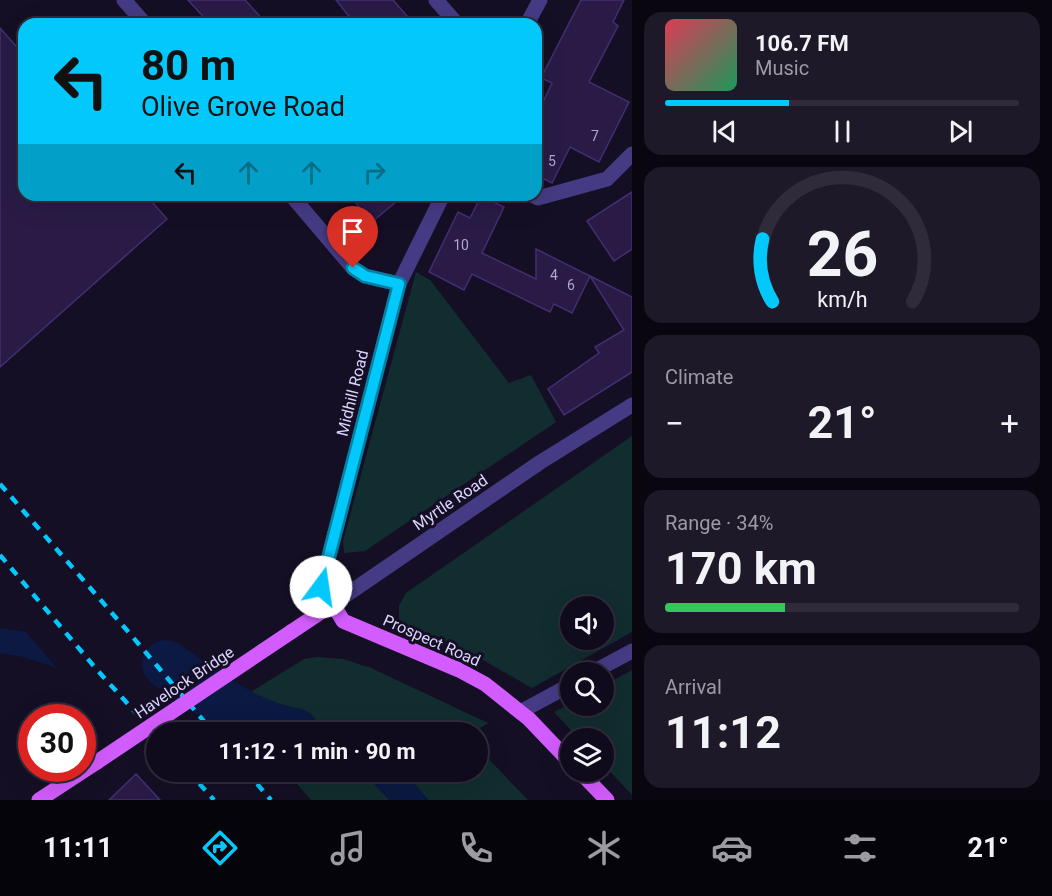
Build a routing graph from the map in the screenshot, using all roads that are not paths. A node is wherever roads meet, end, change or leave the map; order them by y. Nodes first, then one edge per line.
1 (124, 0) edge
2 (436, 0) edge
3 (540, 0) edge
4 (140, 18) edge
5 (452, 18) edge
6 (530, 18) edge
7 (632, 154) edge
8 (542, 197) edge
9 (296, 201) edge
10 (440, 201) edge
11 (399, 284) junction
12 (632, 405) edge
13 (333, 604) junction
14 (291, 632) joint
15 (632, 651) edge
16 (612, 662) edge
17 (560, 690) edge
18 (520, 712) junction
19 (560, 752) edge
20 (590, 782) edge
21 (39, 800) edge
22 (607, 800) edge

1 - 4 street
2 - 5 street
3 - 6 street
7 - 8 street
9 - 11 street
10 - 11 street, Midhill Road
11 - 13 street, Midhill Road
12 - 13 street, Myrtle Road
13 - 14 main road, Myrtle Road
13 - 18 main road, Prospect Road
14 - 21 main road, Havelock Bridge, bridge
15 - 16 street
17 - 18 street
18 - 19 main road, Prospect Road
20 - 22 main road

